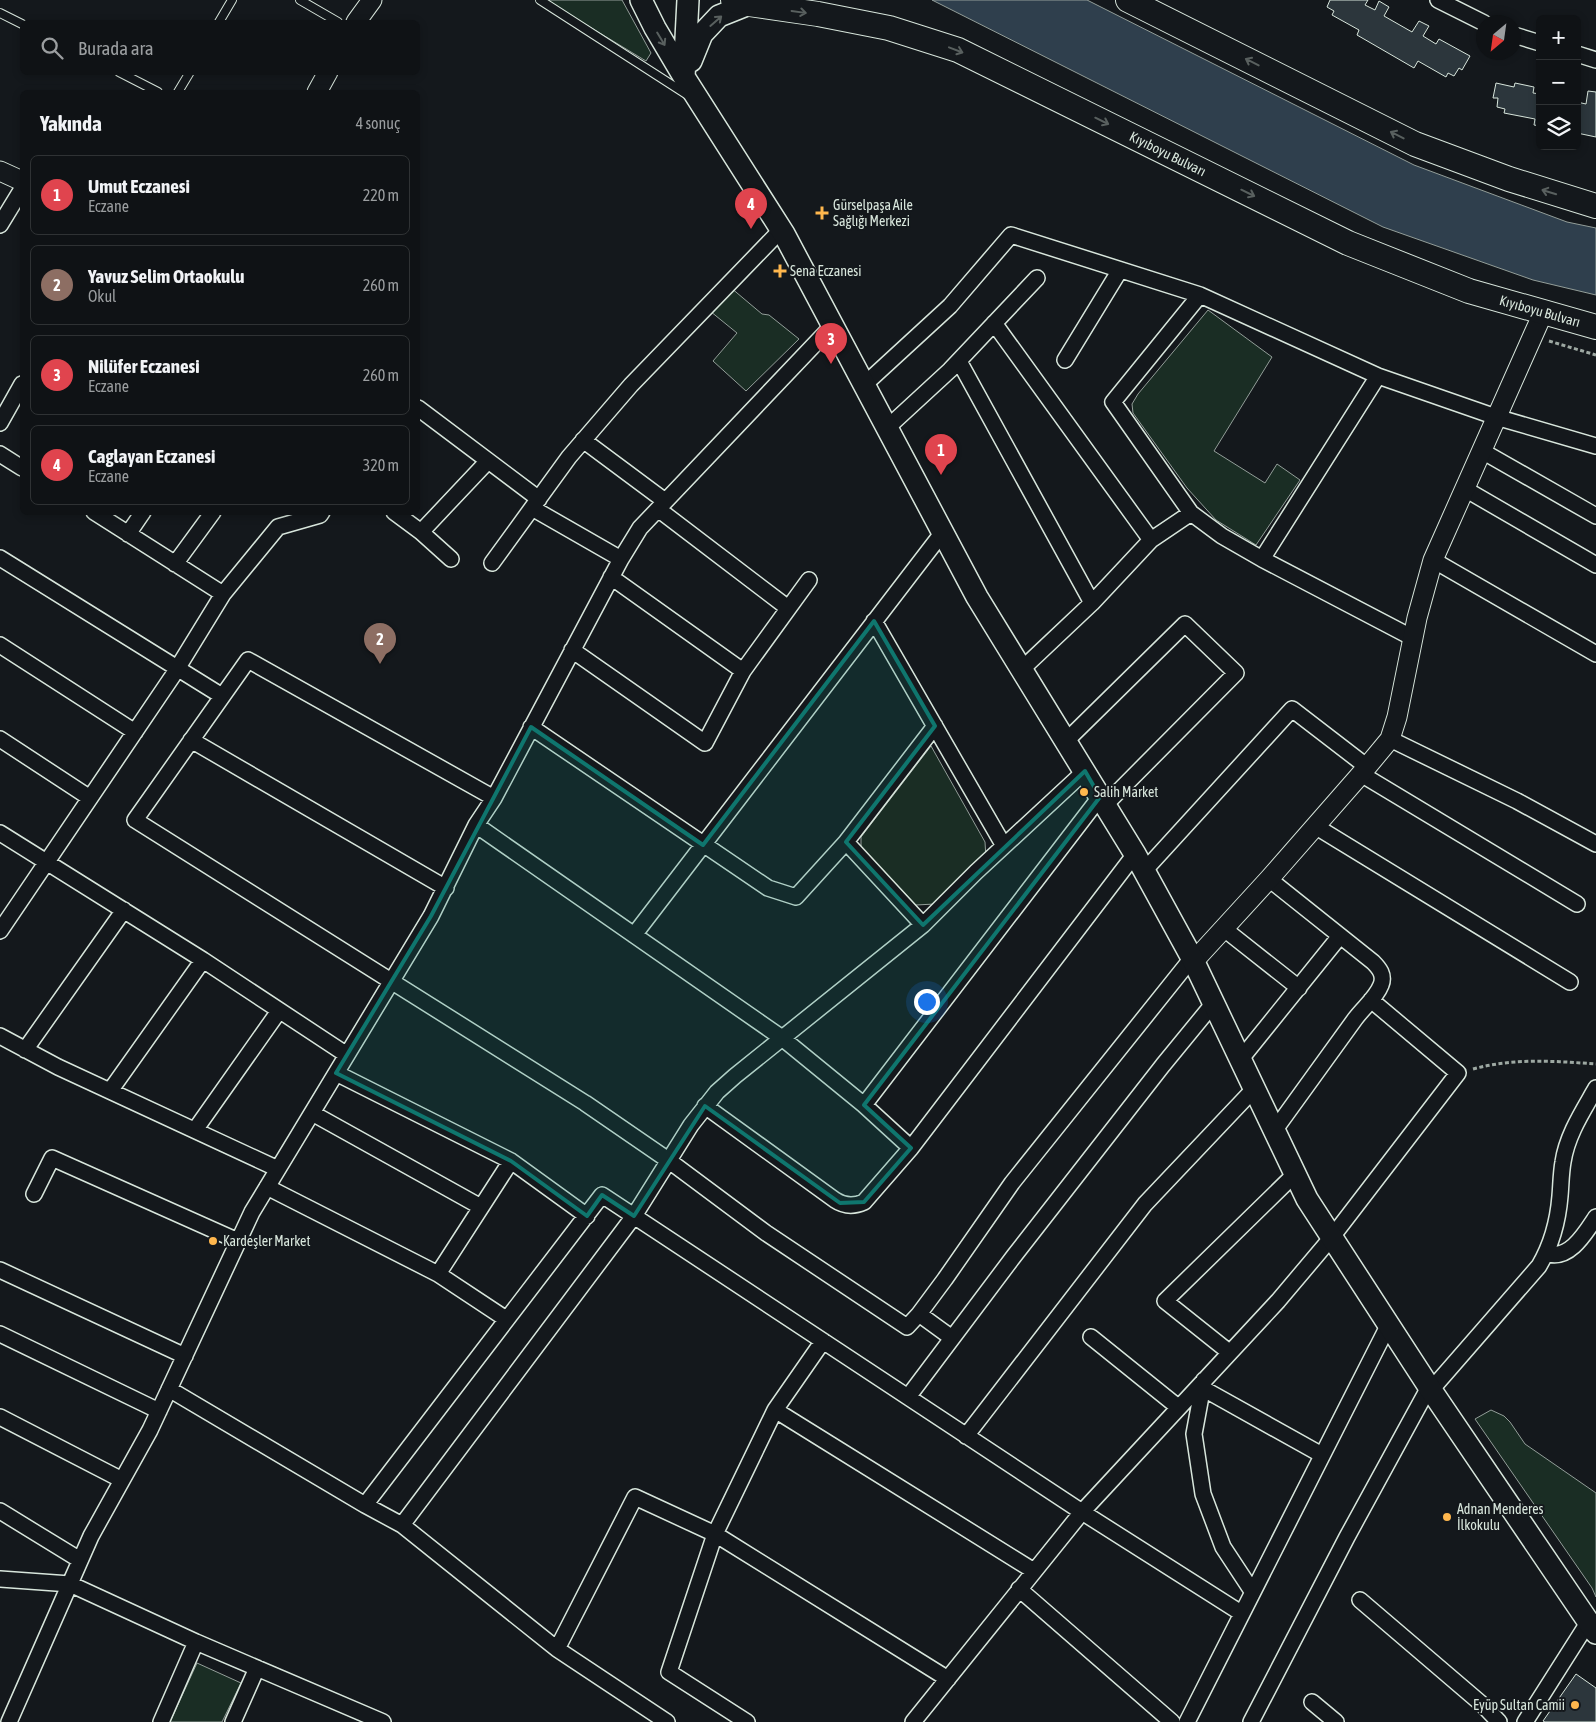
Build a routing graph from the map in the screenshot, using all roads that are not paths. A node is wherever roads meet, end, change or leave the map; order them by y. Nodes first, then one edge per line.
1 (232, 0) edge
2 (300, 0) edge
3 (372, 0) edge
4 (540, 0) edge
5 (641, 0) edge
6 (688, 0) edge
7 (1128, 0) edge
8 (1438, 0) edge
9 (741, 2) edge
10 (0, 13) edge
11 (1476, 19) edge
12 (220, 20) edge
13 (335, 20) edge
14 (357, 20) edge
15 (20, 23) edge
16 (1521, 37) edge
17 (1536, 42) edge
18 (1581, 55) edge
19 (1596, 60) edge
20 (125, 75) edge
21 (188, 75) edge
22 (326, 75) edge
23 (684, 77) junction
24 (154, 90) edge
25 (179, 90) edge
26 (318, 90) edge
27 (700, 103) junction
28 (0, 171) edge
29 (20, 180) edge
30 (20, 192) edge
31 (1596, 206) edge
32 (0, 225) edge
33 (781, 230) junction
34 (1120, 270) junction
35 (1037, 278) dead end
36 (1200, 296) junction
37 (1543, 313) junction
38 (994, 323) junction
39 (833, 326) junction
40 (1596, 327) edge
41 (1065, 360) dead end
42 (959, 361) junction
43 (1378, 376) junction
44 (864, 385) junction
45 (20, 388) edge
46 (420, 410) edge
47 (1496, 417) junction
48 (0, 423) edge
49 (887, 428) junction
50 (583, 440) junction
51 (1596, 446) edge
52 (1482, 451) junction
53 (0, 454) edge
54 (488, 461) junction
55 (20, 467) edge
56 (1465, 489) junction
57 (535, 504) junction
58 (662, 505) junction
59 (1191, 513) junction
60 (99, 515) edge
61 (141, 515) edge
62 (210, 515) edge
63 (320, 515) edge
64 (398, 515) edge
65 (1596, 516) edge
66 (421, 532) junction
67 (942, 532) junction
68 (128, 534) junction
69 (1151, 540) junction
70 (0, 558) edge
71 (1262, 558) junction
72 (451, 559) dead end
73 (621, 559) junction
74 (1432, 560) junction
75 (175, 564) junction
76 (492, 564) dead end
77 (1596, 564) edge
78 (611, 577) junction
79 (809, 580) dead end
80 (223, 594) junction
81 (1092, 604) junction
82 (788, 608) junction
83 (874, 621) junction
84 (1413, 638) junction
85 (0, 645) edge
86 (572, 650) junction
87 (1596, 654) edge
88 (178, 668) junction
89 (1021, 670) junction
90 (743, 671) junction
91 (222, 696) junction
92 (934, 726) junction
93 (531, 727) junction
94 (135, 732) junction
95 (1390, 739) junction
96 (0, 740) edge
97 (191, 740) junction
98 (1065, 742) junction
99 (1364, 770) junction
100 (1084, 771) junction
101 (90, 798) junction
102 (494, 798) junction
103 (1103, 801) junction
104 (476, 825) junction
105 (1315, 826) junction
106 (0, 833) edge
107 (846, 842) junction
108 (1596, 844) edge
109 (703, 845) junction
110 (1004, 846) junction
111 (47, 861) junction
112 (1140, 863) junction
113 (1270, 878) junction
114 (446, 888) junction
115 (1577, 904) dead end
116 (124, 910) junction
117 (923, 925) junction
118 (1224, 928) junction
119 (0, 930) edge
120 (634, 935) junction
121 (1340, 936) junction
122 (203, 960) junction
123 (1192, 960) junction
124 (392, 981) junction
125 (1570, 982) dead end
126 (1299, 988) junction
127 (1370, 1000) junction
128 (1213, 1004) junction
129 (279, 1011) junction
130 (0, 1036) edge
131 (782, 1038) junction
132 (26, 1050) junction
133 (347, 1055) junction
134 (1240, 1060) junction
135 (336, 1073) junction
136 (1596, 1088) edge
137 (1254, 1089) junction
138 (110, 1091) junction
139 (864, 1105) junction
140 (705, 1106) junction
141 (312, 1113) junction
142 (195, 1130) junction
143 (1274, 1131) junction
144 (911, 1148) junction
145 (668, 1160) junction
146 (511, 1161) junction
147 (278, 1169) junction
148 (1295, 1174) junction
149 (267, 1187) junction
150 (34, 1194) dead end
151 (481, 1207) junction
152 (587, 1216) junction
153 (634, 1216) junction
154 (1596, 1217) edge
155 (1332, 1237) junction
156 (238, 1241) junction
157 (1546, 1253) junction
158 (0, 1270) edge
159 (438, 1274) junction
160 (919, 1314) junction
161 (506, 1319) junction
162 (1389, 1324) junction
163 (0, 1334) edge
164 (1091, 1337) dead end
165 (952, 1338) junction
166 (823, 1341) junction
167 (1229, 1352) junction
168 (185, 1356) junction
169 (1203, 1384) junction
170 (169, 1388) junction
171 (1430, 1388) junction
172 (908, 1397) junction
173 (1178, 1407) junction
174 (775, 1410) junction
175 (159, 1411) junction
176 (0, 1417) edge
177 (966, 1436) junction
178 (1322, 1455) junction
179 (122, 1480) junction
180 (365, 1505) junction
181 (0, 1512) edge
182 (1082, 1512) junction
183 (402, 1525) junction
184 (714, 1534) junction
185 (80, 1560) junction
186 (1034, 1571) junction
187 (0, 1579) edge
188 (70, 1584) junction
189 (1019, 1589) junction
190 (1252, 1591) junction
191 (1360, 1600) dead end
192 (1241, 1613) junction
193 (1593, 1628) edge
194 (196, 1642) junction
195 (557, 1649) junction
196 (257, 1668) junction
197 (948, 1679) junction
198 (1312, 1702) dead end
199 (918, 1720) edge
200 (8, 1722) edge
201 (161, 1722) edge
202 (233, 1722) edge
203 (383, 1722) edge
204 (667, 1722) edge
205 (747, 1722) edge
206 (1172, 1722) edge
207 (1187, 1722) edge
208 (1251, 1722) edge
209 (1336, 1722) edge
210 (1499, 1722) edge
211 (1525, 1722) edge

1 - 12 lane
2 - 13 lane
3 - 14 street
4 - 27 lane
5 -> 23 main road
6 - 23 main road
31 -> 7 main road
8 - 11 street
23 -> 9 main road
9 -> 37 main road, Kıyıboyu Bulvarı
10 - 15 lane
16 - 17 street
18 - 19 street
20 - 24 lane
21 - 25 lane
22 - 26 street
23 - 27 main road
27 - 33 main road
28 - 29 street
30 - 32 street
33 - 39 main road
33 - 50 street
34 - 36 street
34 - 41 street
34 - 44 street
35 - 38 street
36 - 43 street
36 - 59 street
37 - 40 main road, Kıyıboyu Bulvarı
37 - 47 street
38 - 42 street
38 - 69 street
39 - 44 main road
39 - 58 street
42 - 49 street
42 - 81 street
43 - 47 street
43 - 71 street
44 - 49 main road
45 - 48 street
46 - 54 street
47 - 51 street
47 - 52 street
49 - 67 main road
50 - 57 street
50 - 58 street
52 - 56 street
52 - 65 street
53 - 55 street
54 - 57 street
54 - 66 street
56 - 74 street
56 - 77 street
57 - 73 street
57 - 76 street
58 - 73 street
58 - 82 street
59 - 69 street
59 - 71 street
60 - 68 street
61 - 68 street
62 - 75 street
63 - 80 street
64 - 66 street
66 - 72 street
67 - 83 street
67 - 89 main road
68 - 75 street
69 - 81 street
70 - 88 street
71 - 84 street
73 - 78 street
74 - 84 street
74 - 87 street
75 - 80 street
78 - 86 street
78 - 90 street
79 - 82 street
80 - 88 street
81 - 89 street
82 - 90 street
83 - 92 street
83 - 109 street
84 - 95 street
85 - 94 street
86 - 90 street
86 - 93 street
88 - 91 street
88 - 94 street
89 - 98 main road
91 - 97 street
91 - 102 street
92 - 107 street
92 - 110 street
93 - 102 street
93 - 109 street
94 - 101 street
95 - 99 street
95 - 108 street
96 - 101 street
97 - 114 street
97 - 124 street
98 - 100 main road
98 - 103 street
99 - 105 street
99 - 112 street
99 - 115 street
100 - 103 main road
100 - 110 street
101 - 111 street
102 - 104 street
103 - 112 main road
103 - 139 street
104 - 114 street
104 - 120 street
105 - 113 street
105 - 125 street
106 - 111 street
107 - 109 street
107 - 117 street
109 - 120 street
110 - 117 street
111 - 116 street
111 - 119 street
112 - 123 main road
112 - 144 street
113 - 118 street
113 - 121 street
114 - 124 street
116 - 122 street
116 - 132 street
117 - 131 street
118 - 123 street
118 - 126 street
120 - 131 street
121 - 126 street
121 - 127 street
122 - 129 street
122 - 138 street
123 - 128 main road
123 - 160 street
124 - 133 street
124 - 145 street
126 - 134 street
127 - 143 street
127 - 155 street
128 - 134 main road
128 - 165 street
129 - 133 street
129 - 142 street
130 - 132 street
131 - 139 street
131 - 140 street
132 - 138 street
133 - 135 street
134 - 137 main road
135 - 141 street
135 - 146 street
136 - 157 street
137 - 143 main road
137 - 177 street
138 - 142 street
139 - 144 street
140 - 144 street
140 - 145 street
141 - 147 street
141 - 151 street
142 - 147 street
143 - 148 main road
145 - 153 street
145 - 160 street
146 - 151 street
146 - 152 street
147 - 149 street
148 - 155 main road
148 - 167 street
149 - 156 street
149 - 159 street
150 - 156 street
151 - 159 street
152 - 153 street
152 - 161 street
153 - 166 street
153 - 183 street
154 - 157 street
155 - 162 main road
155 - 167 street
156 - 168 street
157 - 171 street
158 - 168 street
159 - 161 street
160 - 165 street
161 - 180 street
162 - 171 main road
162 - 178 street
163 - 175 street
164 - 173 street
165 - 172 street
166 - 172 street
166 - 174 street
167 - 169 street
168 - 170 street
169 - 173 street
169 - 178 street
169 - 190 street
170 - 175 street
170 - 180 street
171 - 193 main road
171 - 208 street
172 - 177 street
173 - 182 street
174 - 184 street
174 - 186 street
175 - 179 street
176 - 179 street
177 - 182 street
178 - 190 street
179 - 185 street
180 - 183 street
181 - 185 street
182 - 186 street
182 - 192 street
183 - 195 street
184 - 195 street
184 - 197 street
184 - 205 street
185 - 188 street
186 - 189 street
187 - 188 street
188 - 194 street
188 - 200 street
189 - 197 street
189 - 206 street
190 - 192 street
191 - 210 street
192 - 207 street
193 - 211 street
194 - 196 street
194 - 201 street
195 - 204 street
196 - 202 street
196 - 203 street
197 - 199 street
198 - 209 street

